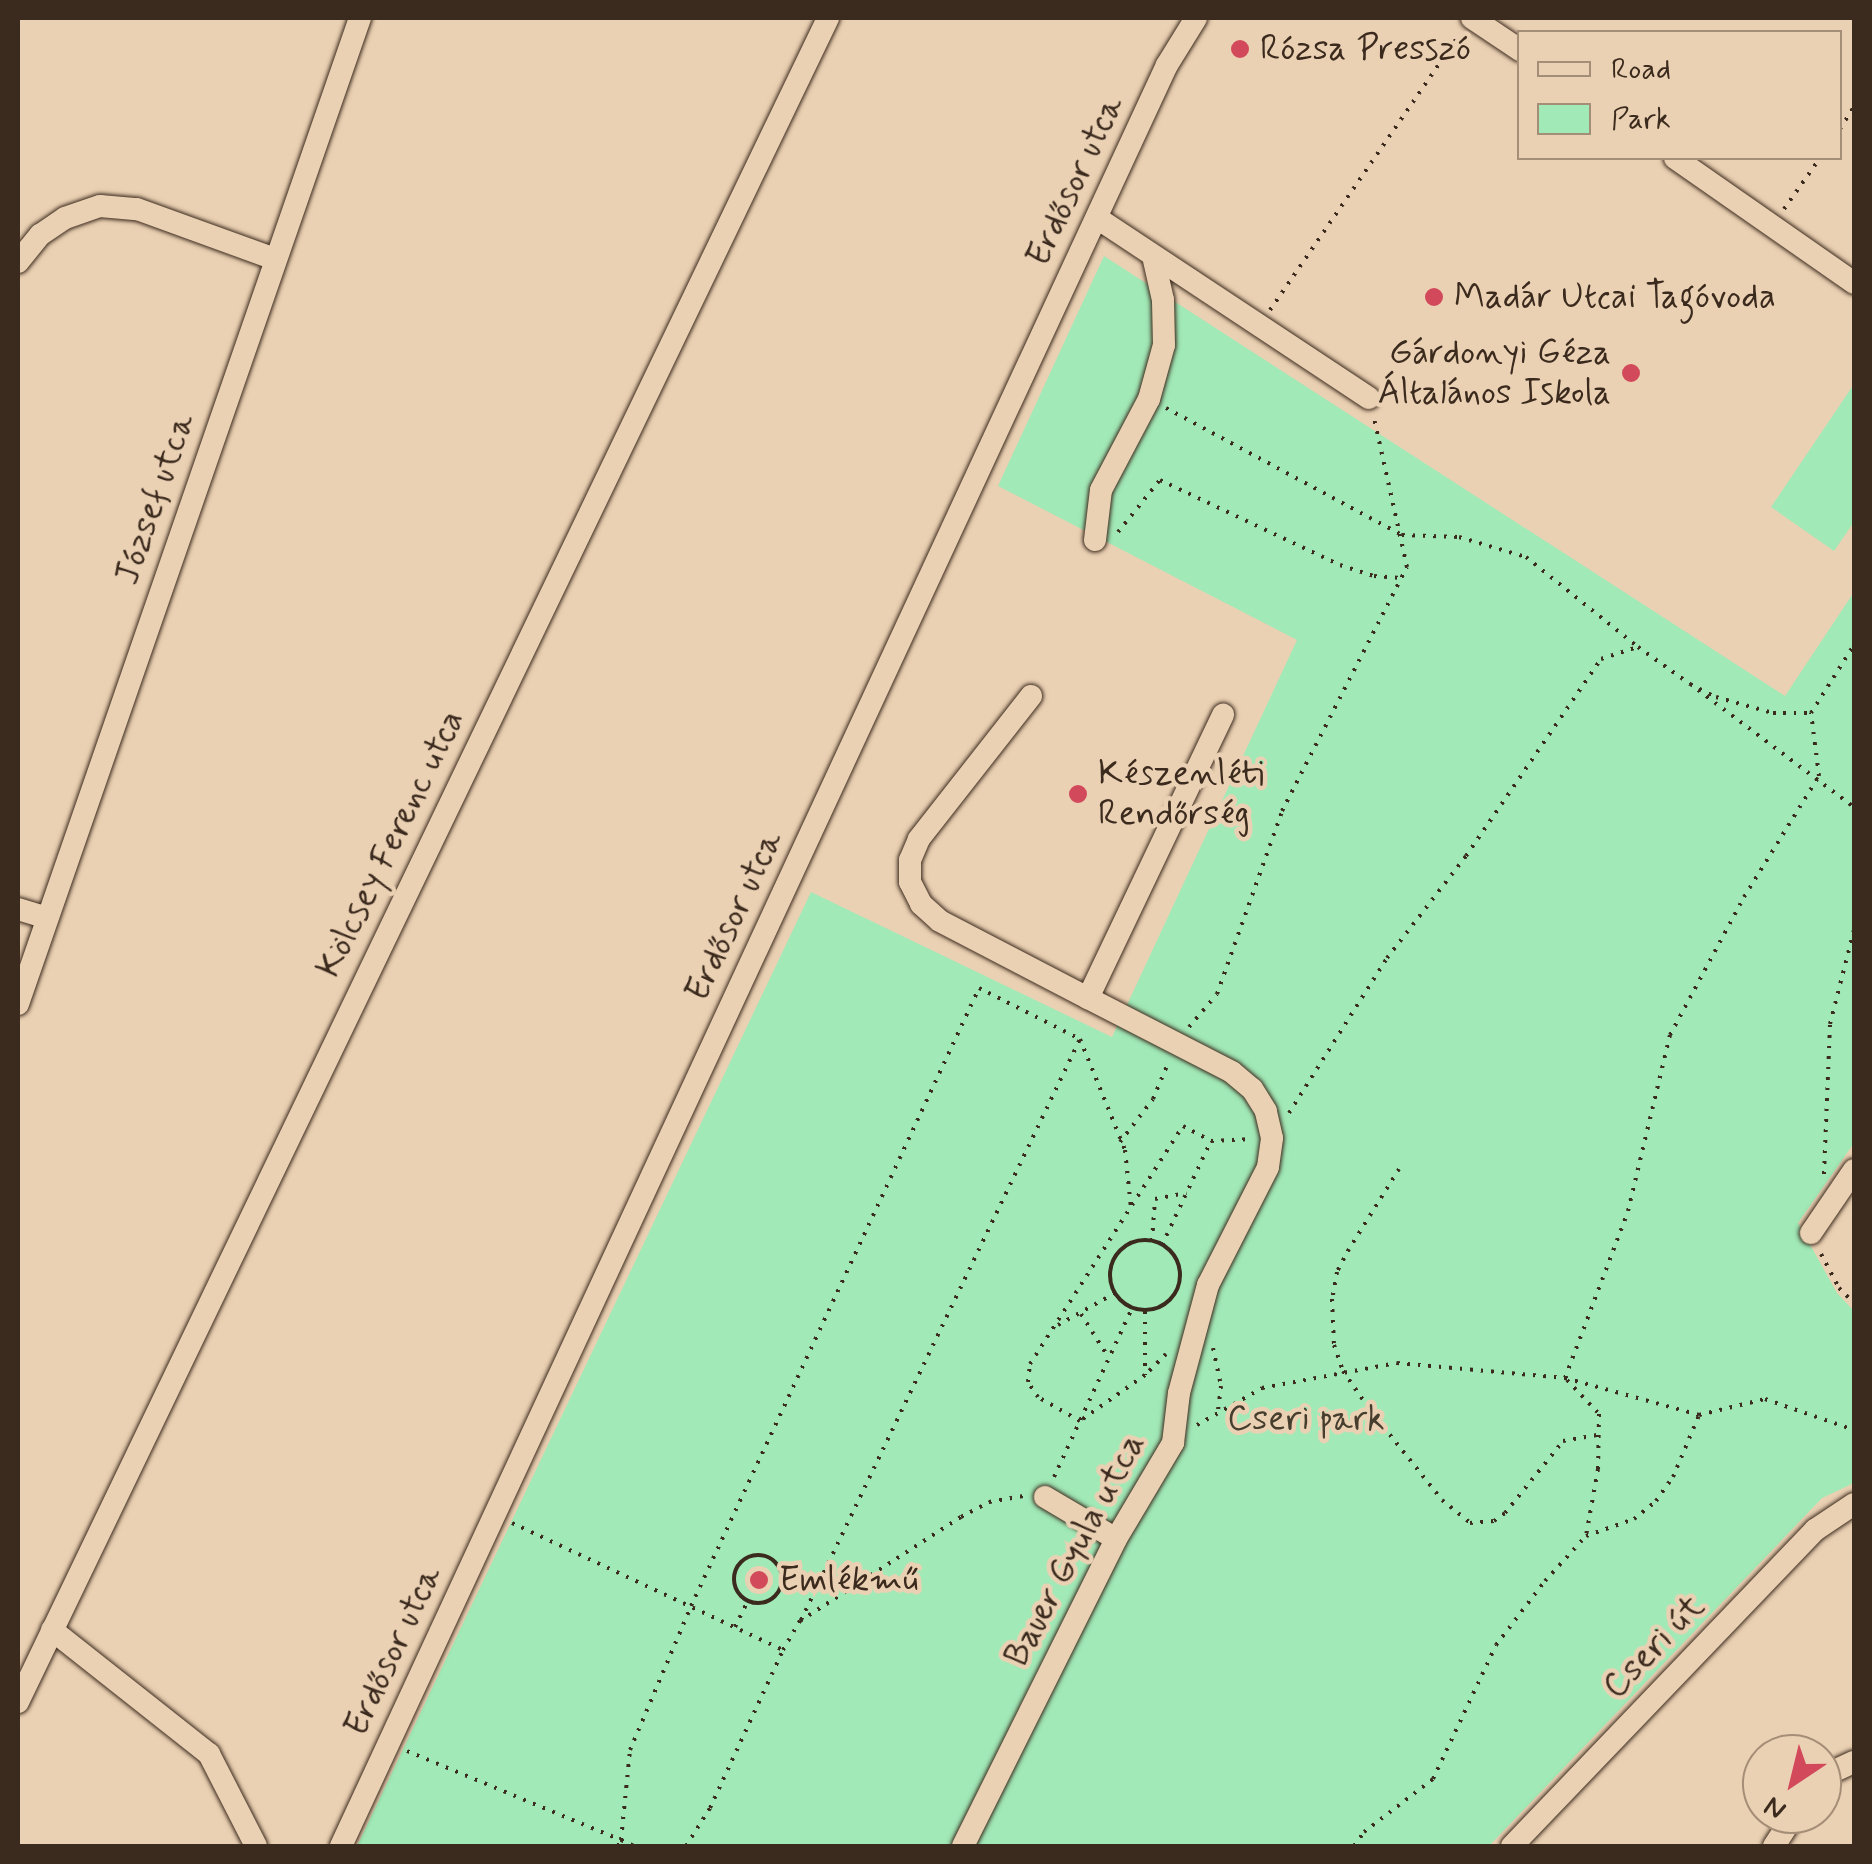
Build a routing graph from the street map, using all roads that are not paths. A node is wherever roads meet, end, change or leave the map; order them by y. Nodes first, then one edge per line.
1 (360, 18) edge
2 (828, 18) edge
3 (1196, 18) edge
4 (1466, 26) edge
5 (1517, 49) edge
6 (1678, 160) edge
7 (1096, 218) junction
8 (1153, 256) junction
9 (275, 259) junction
10 (18, 262) edge
11 (1854, 283) edge
12 (1369, 398) road end
13 (1095, 540) road end
14 (1031, 696) dead end
15 (1223, 715) dead end
16 (18, 908) edge
17 (47, 918) junction
18 (1088, 998) junction
19 (18, 1004) edge
20 (1854, 1170) edge
21 (1817, 1224) road end
22 (1046, 1497) road end
23 (1854, 1504) edge
24 (1116, 1539) junction
25 (52, 1630) junction
26 (18, 1702) edge
27 (256, 1846) edge
28 (341, 1846) edge
29 (962, 1846) edge
30 (1512, 1846) edge

1 - 9 street, József utca
2 - 25 street, Kölcsey Ferenc utca
3 - 7 street, Erdősor utca
4 - 5 street
6 - 11 street
7 - 8 street
7 - 28 street, Erdősor utca
8 - 12 street
8 - 13 street
9 - 10 street
9 - 17 street, József utca
14 - 18 street
15 - 18 street
16 - 17 street
17 - 19 street, József utca
18 - 24 street, Bauer Gyula utca
20 - 21 street
22 - 24 street
23 - 30 street, Cseri út
24 - 29 street, Bauer Gyula utca
25 - 26 street, Kölcsey Ferenc utca
25 - 27 street

